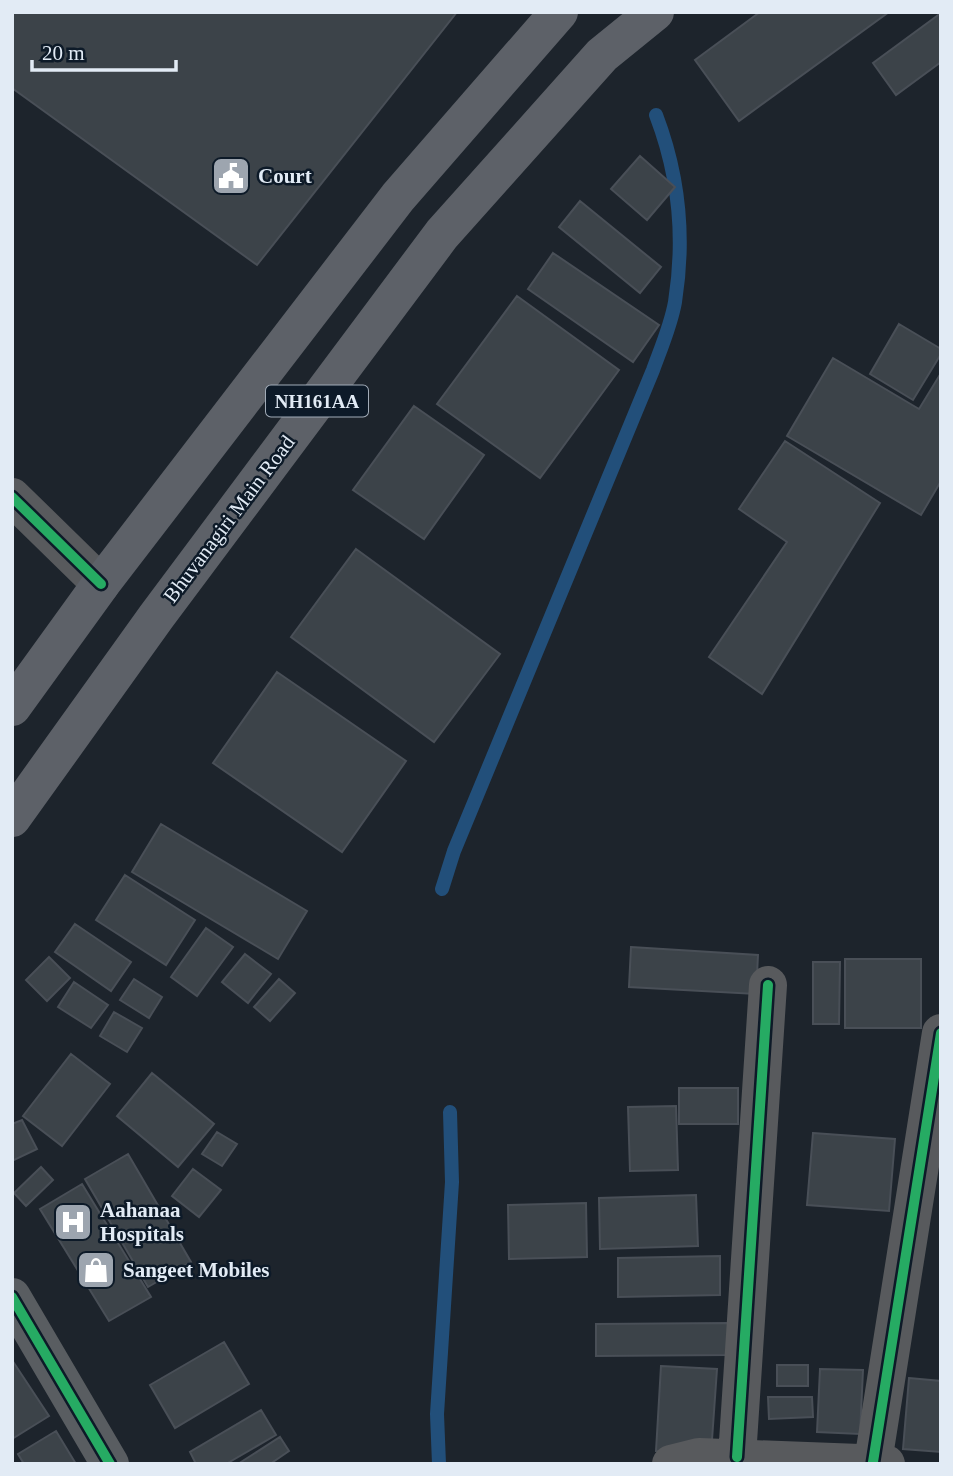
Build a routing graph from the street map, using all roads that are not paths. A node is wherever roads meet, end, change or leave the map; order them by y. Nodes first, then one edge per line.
1 (559, 12) edge
2 (655, 12) edge
3 (12, 497) edge
4 (101, 584) junction
5 (12, 707) edge
6 (12, 818) edge
7 (768, 985) dead end
8 (941, 1033) edge
9 (12, 1297) edge
10 (737, 1457) junction
11 (879, 1463) edge
12 (110, 1464) edge
13 (671, 1464) edge

1 - 4 highway, NH161AA
2 - 6 highway, Bhuvanagiri Main Road / NH161AA
3 - 4 street
4 - 5 highway, NH161AA
7 - 10 street
8 - 11 street
9 - 12 street
10 - 11 street
10 - 13 street

